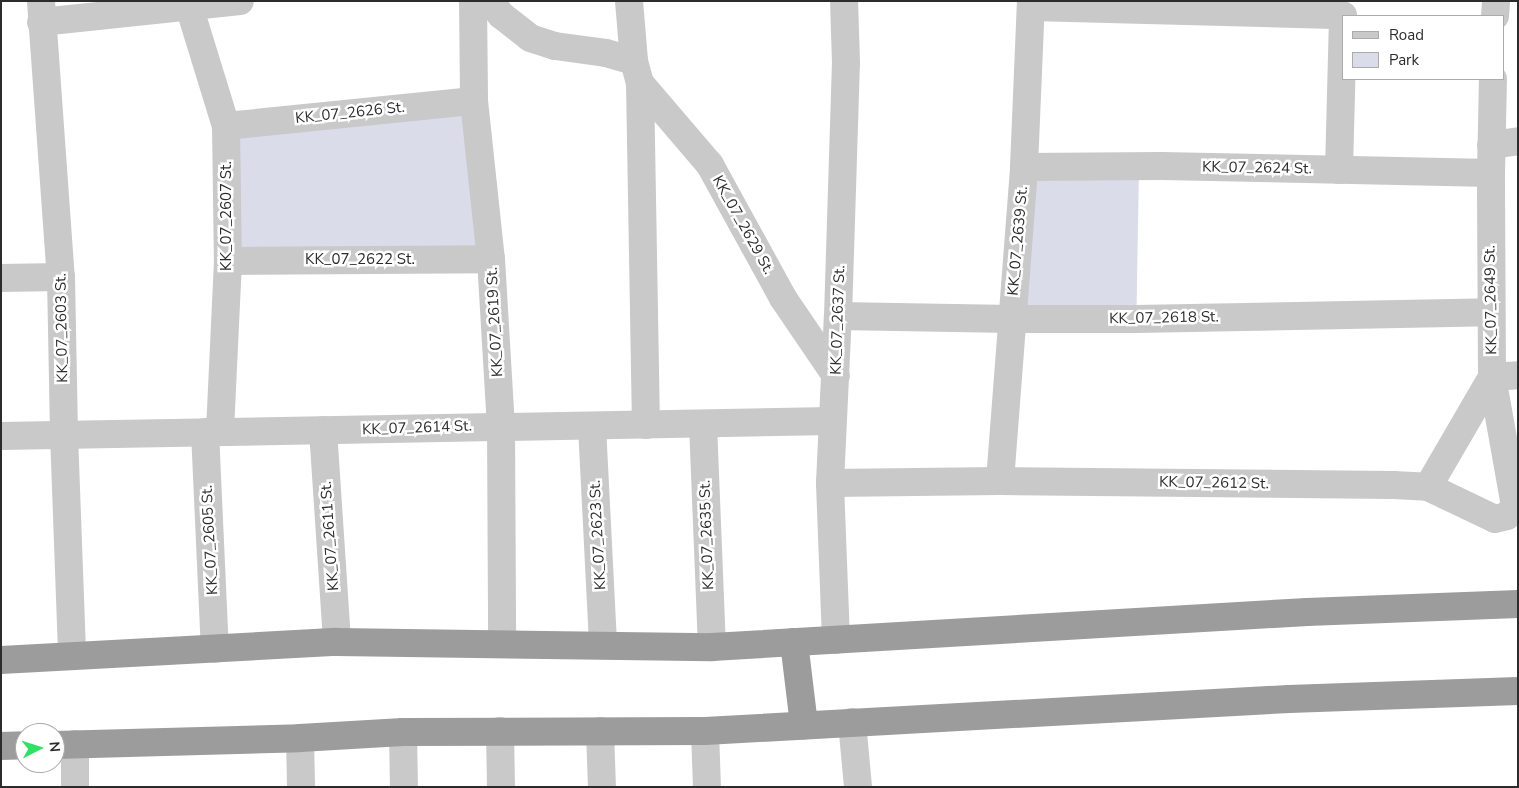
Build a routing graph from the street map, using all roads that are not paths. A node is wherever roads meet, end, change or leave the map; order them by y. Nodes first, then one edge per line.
1 (240, 1) edge
2 (473, 1) edge
3 (490, 1) edge
4 (629, 1) edge
5 (844, 1) edge
6 (1496, 1) edge
7 (1031, 4) edge
8 (190, 6) junction
9 (41, 12) edge
10 (1343, 12) edge
11 (1496, 15) edge
12 (1342, 52) edge
13 (637, 72) junction
14 (1493, 80) edge
15 (474, 101) junction
16 (226, 126) junction
17 (1518, 141) edge
18 (1491, 145) junction
19 (1024, 167) junction
20 (1339, 170) junction
21 (1490, 173) junction
22 (492, 259) junction
23 (228, 261) junction
24 (62, 277) junction
25 (1, 278) edge
26 (1490, 312) junction
27 (838, 316) junction
28 (1012, 319) junction
29 (836, 376) junction
30 (1505, 376) edge
31 (832, 421) junction
32 (703, 424) junction
33 (646, 425) junction
34 (502, 426) junction
35 (592, 426) junction
36 (323, 430) junction
37 (213, 431) junction
38 (64, 434) junction
39 (1, 436) edge
40 (1000, 481) junction
41 (830, 483) junction
42 (1428, 487) junction
43 (1507, 516) joint
44 (1518, 604) edge
45 (836, 640) junction
46 (337, 642) junction
47 (794, 642) junction
48 (502, 643) junction
49 (603, 645) junction
50 (712, 647) junction
51 (215, 649) junction
52 (72, 654) junction
53 (1, 660) edge
54 (1518, 691) edge
55 (852, 722) junction
56 (804, 725) junction
57 (705, 730) junction
58 (500, 731) junction
59 (600, 731) junction
60 (403, 732) junction
61 (300, 738) junction
62 (65, 744) edge
63 (15, 745) edge
64 (1, 746) edge
65 (75, 787) edge
66 (301, 787) edge
67 (404, 787) edge
68 (501, 787) edge
69 (602, 787) edge
70 (707, 787) edge
71 (858, 787) edge

1 - 8 street
2 - 15 street, KK_07_2619 St.
3 - 13 street
4 - 13 street
5 - 27 street, KK_07_2637 St.
6 - 11 street
7 - 10 street
7 - 19 street, KK_07_2639 St.
8 - 9 street
8 - 16 street, KK_07_2607 St.
9 - 24 street, KK_07_2603 St.
12 - 20 street
13 - 29 street, KK_07_2629 St.
13 - 33 street
14 - 18 street, KK_07_2649 St.
15 - 16 street, KK_07_2626 St.
15 - 22 street, KK_07_2619 St.
16 - 23 street, KK_07_2607 St.
17 - 18 street
18 - 21 street, KK_07_2649 St.
19 - 20 street, KK_07_2624 St.
19 - 28 street, KK_07_2639 St.
20 - 21 street, KK_07_2624 St.
21 - 26 street, KK_07_2649 St.
22 - 23 street, KK_07_2622 St.
22 - 34 street, KK_07_2619 St.
23 - 37 street, KK_07_2607 St.
24 - 25 street
24 - 38 street, KK_07_2603 St.
26 - 28 street, KK_07_2618 St.
26 - 30 street, KK_07_2649 St.
27 - 28 street, KK_07_2618 St.
27 - 29 street, KK_07_2637 St.
28 - 40 street, KK_07_2639 St.
29 - 31 street, KK_07_2637 St.
30 - 42 street
30 - 43 street, KK_07_2649 St.
31 - 32 street, KK_07_2614 St.
31 - 41 street, KK_07_2637 St.
32 - 33 street, KK_07_2614 St.
32 - 50 street, KK_07_2635 St.
33 - 35 street, KK_07_2614 St.
34 - 35 street, KK_07_2614 St.
34 - 36 street, KK_07_2614 St.
34 - 48 street, KK_07_2619 St.
35 - 49 street, KK_07_2623 St.
36 - 37 street, KK_07_2614 St.
36 - 46 street, KK_07_2611 St.
37 - 38 street, KK_07_2614 St.
37 - 51 street, KK_07_2605 St.
38 - 39 street, KK_07_2614 St.
38 - 52 street, KK_07_2603 St.
40 - 41 street, KK_07_2612 St.
40 - 42 street, KK_07_2612 St.
41 - 45 street, KK_07_2637 St.
42 - 43 street, KK_07_2612 St.
44 - 45 highway
45 - 47 highway
46 - 48 highway
46 - 51 highway
47 - 50 highway
47 - 56 highway
48 - 49 highway
49 - 50 highway
51 - 52 highway
52 - 53 highway
54 - 55 highway
55 - 56 highway
55 - 71 street
56 - 57 highway
57 - 59 highway
57 - 70 street
58 - 59 highway
58 - 60 highway
58 - 68 street
59 - 69 street
60 - 61 highway
60 - 67 street
61 - 62 highway
61 - 66 street
62 - 65 street
63 - 64 highway

